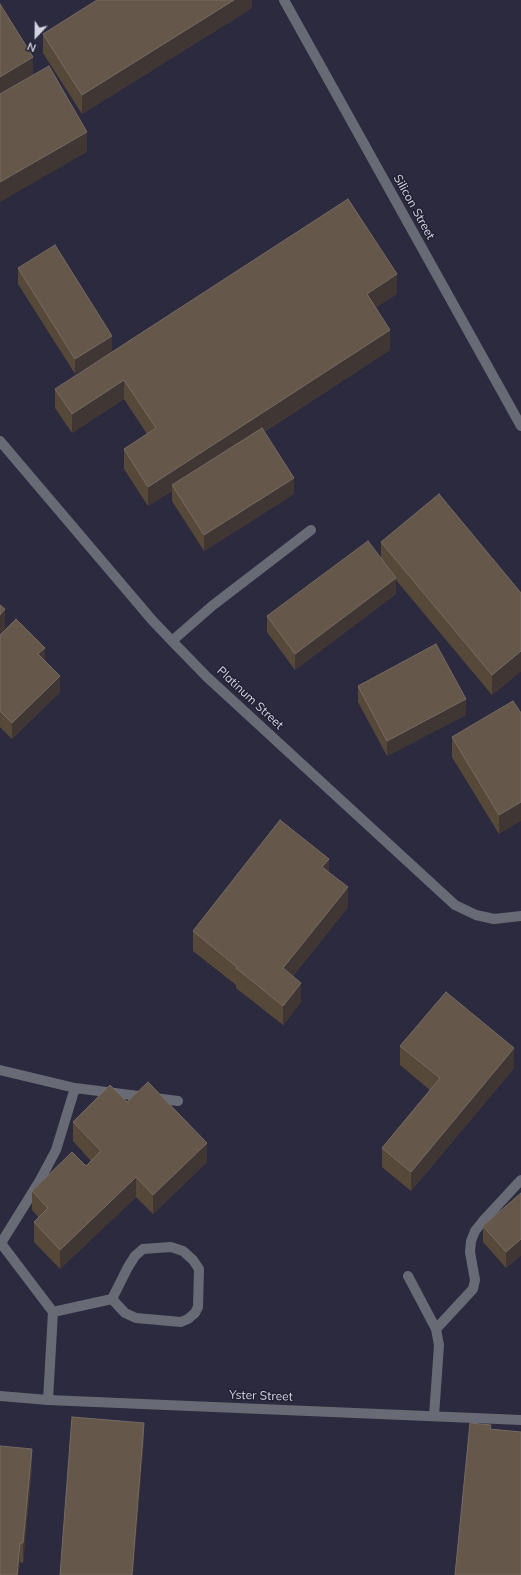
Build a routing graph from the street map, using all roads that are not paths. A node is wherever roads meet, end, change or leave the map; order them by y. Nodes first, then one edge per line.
1 (284, 0) edge
2 (521, 426) edge
3 (0, 441) edge
4 (312, 530) dead end
5 (172, 641) junction
6 (521, 916) edge
7 (0, 1070) edge
8 (75, 1088) junction
9 (178, 1101) dead end
10 (521, 1180) edge
11 (1, 1242) edge
12 (408, 1276) dead end
13 (112, 1299) junction
14 (53, 1312) junction
15 (436, 1329) junction
16 (0, 1396) edge
17 (48, 1400) junction
18 (434, 1416) junction
19 (521, 1420) edge

1 - 2 street, Silicon Street
3 - 5 street, Platinum Street
4 - 5 street
5 - 6 street, Platinum Street
7 - 8 street
8 - 9 street
8 - 11 street
10 - 15 street
11 - 14 street
12 - 15 street
13 - 13 street
13 - 14 street
14 - 17 street
15 - 18 street
16 - 17 street, Yster Street
17 - 18 street, Yster Street
18 - 19 street, Yster Street

